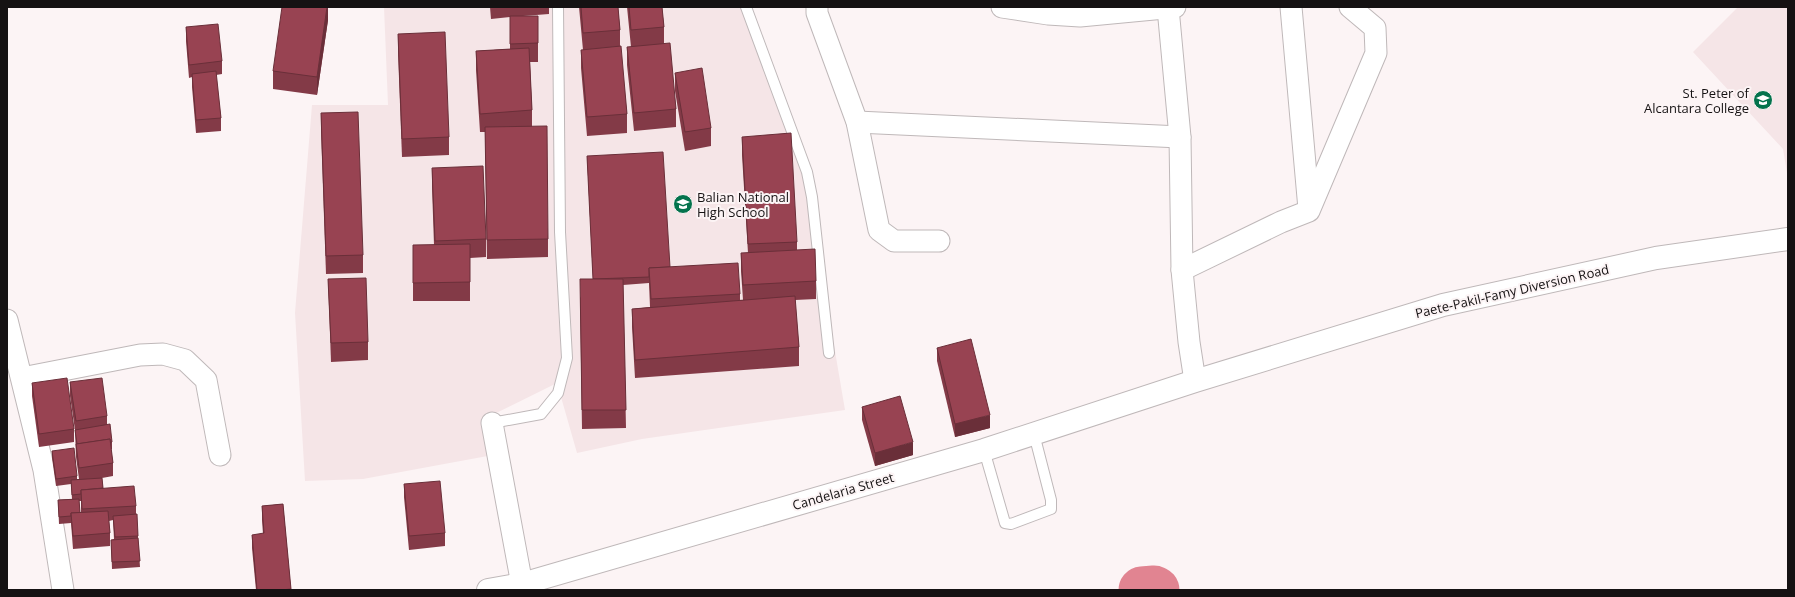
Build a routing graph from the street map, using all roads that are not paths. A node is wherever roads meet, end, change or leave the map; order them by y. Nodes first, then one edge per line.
1 (558, 7) edge
2 (746, 7) edge
3 (817, 7) edge
4 (1002, 7) edge
5 (1172, 7) edge
6 (1291, 7) edge
7 (1350, 7) edge
8 (857, 122) junction
9 (1180, 137) junction
10 (1309, 211) junction
11 (1788, 238) edge
12 (939, 241) dead end
13 (1182, 270) junction
14 (7, 320) edge
15 (830, 353) dead end
16 (22, 378) junction
17 (1194, 381) junction
18 (492, 423) joint
19 (1034, 434) junction
20 (984, 450) junction
21 (220, 455) dead end
22 (523, 587) edge
23 (63, 590) edge
24 (488, 590) edge

1 - 18 lane
2 - 15 lane
3 - 8 street
4 - 5 street
5 - 9 street
6 - 10 street
7 - 10 street
8 - 9 street
8 - 12 street
9 - 13 street
10 - 13 street
11 - 17 main road, Paete-Pakil-Famy Diversion Road
13 - 17 street
14 - 16 street
16 - 21 street
16 - 23 street
17 - 19 main road, Candelaria Street
18 - 22 street
19 - 20 main road, Candelaria Street
19 - 20 lane
20 - 22 main road, Candelaria Street
22 - 24 main road, Candelaria Street

